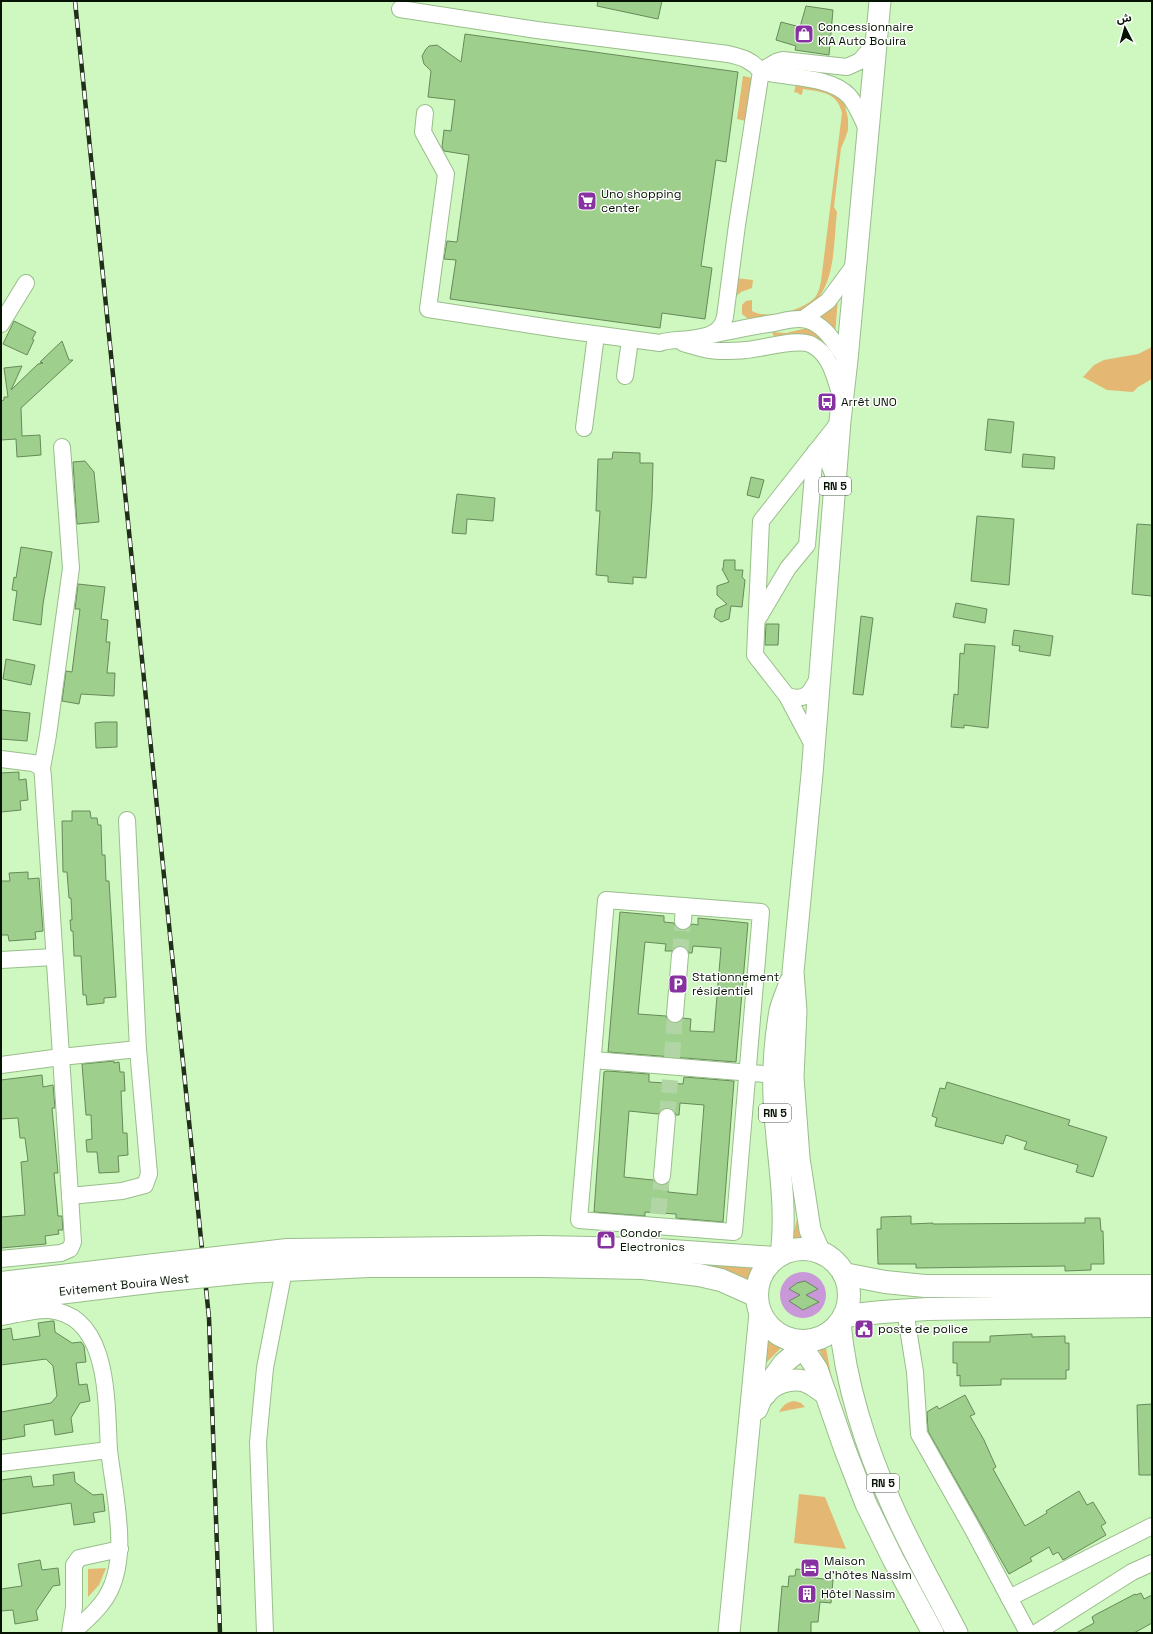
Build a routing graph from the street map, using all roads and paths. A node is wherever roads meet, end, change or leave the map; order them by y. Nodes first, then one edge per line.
1 (880, 1) edge
2 (400, 9) dead end
3 (877, 41) junction
4 (761, 71) junction
5 (425, 113) dead end
6 (868, 131) junction
7 (856, 262) junction
8 (26, 282) dead end
9 (727, 304) junction
10 (803, 319) junction
11 (1, 324) edge
12 (749, 326) junction
13 (596, 335) junction
14 (630, 340) junction
15 (710, 343) junction
16 (847, 360) junction
17 (625, 376) dead end
18 (842, 400) junction
19 (840, 421) junction
20 (584, 428) dead end
21 (62, 447) dead end
22 (815, 452) junction
23 (835, 480) junction
24 (756, 622) junction
25 (820, 675) junction
26 (787, 696) junction
27 (814, 747) junction
28 (1, 759) edge
29 (42, 768) junction
30 (127, 820) dead end
31 (680, 955) tunnel mouth
32 (54, 957) junction
33 (1, 960) edge
34 (793, 972) junction
35 (675, 1014) tunnel mouth
36 (138, 1049) junction
37 (61, 1057) junction
38 (593, 1060) junction
39 (1, 1065) edge
40 (747, 1073) junction
41 (775, 1075) junction
42 (667, 1117) tunnel mouth
43 (662, 1176) tunnel mouth
44 (70, 1196) junction
45 (736, 1241) junction
46 (820, 1253) junction
47 (778, 1257) junction
48 (1, 1259) edge
49 (286, 1260) junction
50 (156, 1273) junction
51 (844, 1274) junction
52 (1, 1283) edge
53 (1152, 1286) edge
54 (70, 1291) junction
55 (1, 1300) edge
56 (759, 1305) junction
57 (1152, 1306) edge
58 (905, 1310) junction
59 (68, 1314) junction
60 (1, 1317) edge
61 (842, 1319) junction
62 (801, 1342) junction
63 (826, 1394) junction
64 (758, 1406) junction
65 (748, 1438) junction
66 (109, 1450) junction
67 (1, 1463) edge
68 (1152, 1526) edge
69 (120, 1549) junction
70 (1152, 1563) edge
71 (1009, 1598) junction
72 (71, 1633) edge
73 (265, 1633) edge
74 (729, 1633) edge
75 (933, 1633) edge
76 (957, 1633) edge
77 (1028, 1633) edge
78 (1036, 1633) edge

1 - 3 main road, RN 5
2 - 4 street
3 - 4 street
3 - 6 main road, RN 5
4 - 6 street
4 - 9 street
5 - 13 street
6 - 7 main road, RN 5
7 - 10 street
7 - 16 main road, RN 5
8 - 11 street
9 - 12 street
9 - 15 street
10 - 12 street
10 - 16 street
12 - 15 street
13 - 14 street
13 - 20 street
14 - 15 street
14 - 17 street
15 - 18 street
16 - 18 main road, RN 5
18 - 19 main road, RN 5
19 - 22 street
19 - 23 main road, RN 5
21 - 29 street
22 - 23 street
22 - 24 street
22 - 24 street
23 - 25 main road, RN 5
24 - 26 street
25 - 26 street
25 - 27 main road, RN 5
26 - 27 street
27 - 34 main road, RN 5
28 - 29 street
29 - 32 street
30 - 36 street
31 - 35 street
32 - 33 street
32 - 37 street
34 - 41 main road, RN 5
34 - 46 main road, RN 5
36 - 37 street
36 - 44 street
37 - 39 street
37 - 44 street
38 - 40 street
38 - 40 street
38 - 45 street
40 - 41 street
40 - 45 street
41 - 47 main road, RN 5
42 - 43 street
44 - 48 street
45 - 47 highway
45 - 49 highway
46 - 47 highway
46 - 51 highway
47 - 56 highway
49 - 50 highway, Evitement Bouira West, bridge
49 - 56 highway
49 - 73 street
50 - 52 highway, Evitement Bouira West
50 - 54 highway, Evitement Bouira West
51 - 53 highway
51 - 61 highway
54 - 55 highway, Evitement Bouira West
54 - 59 street
56 - 62 highway
56 - 65 main road
57 - 58 highway
58 - 61 highway
58 - 71 street
59 - 60 street
59 - 66 street
61 - 62 highway
61 - 76 main road, RN 5
62 - 63 main road, RN 5
62 - 64 main road
63 - 64 main road
63 - 75 main road, RN 5
64 - 65 main road
65 - 74 main road
66 - 67 street
66 - 69 street
68 - 71 street
69 - 72 street
69 - 72 street
70 - 78 street
71 - 77 street

